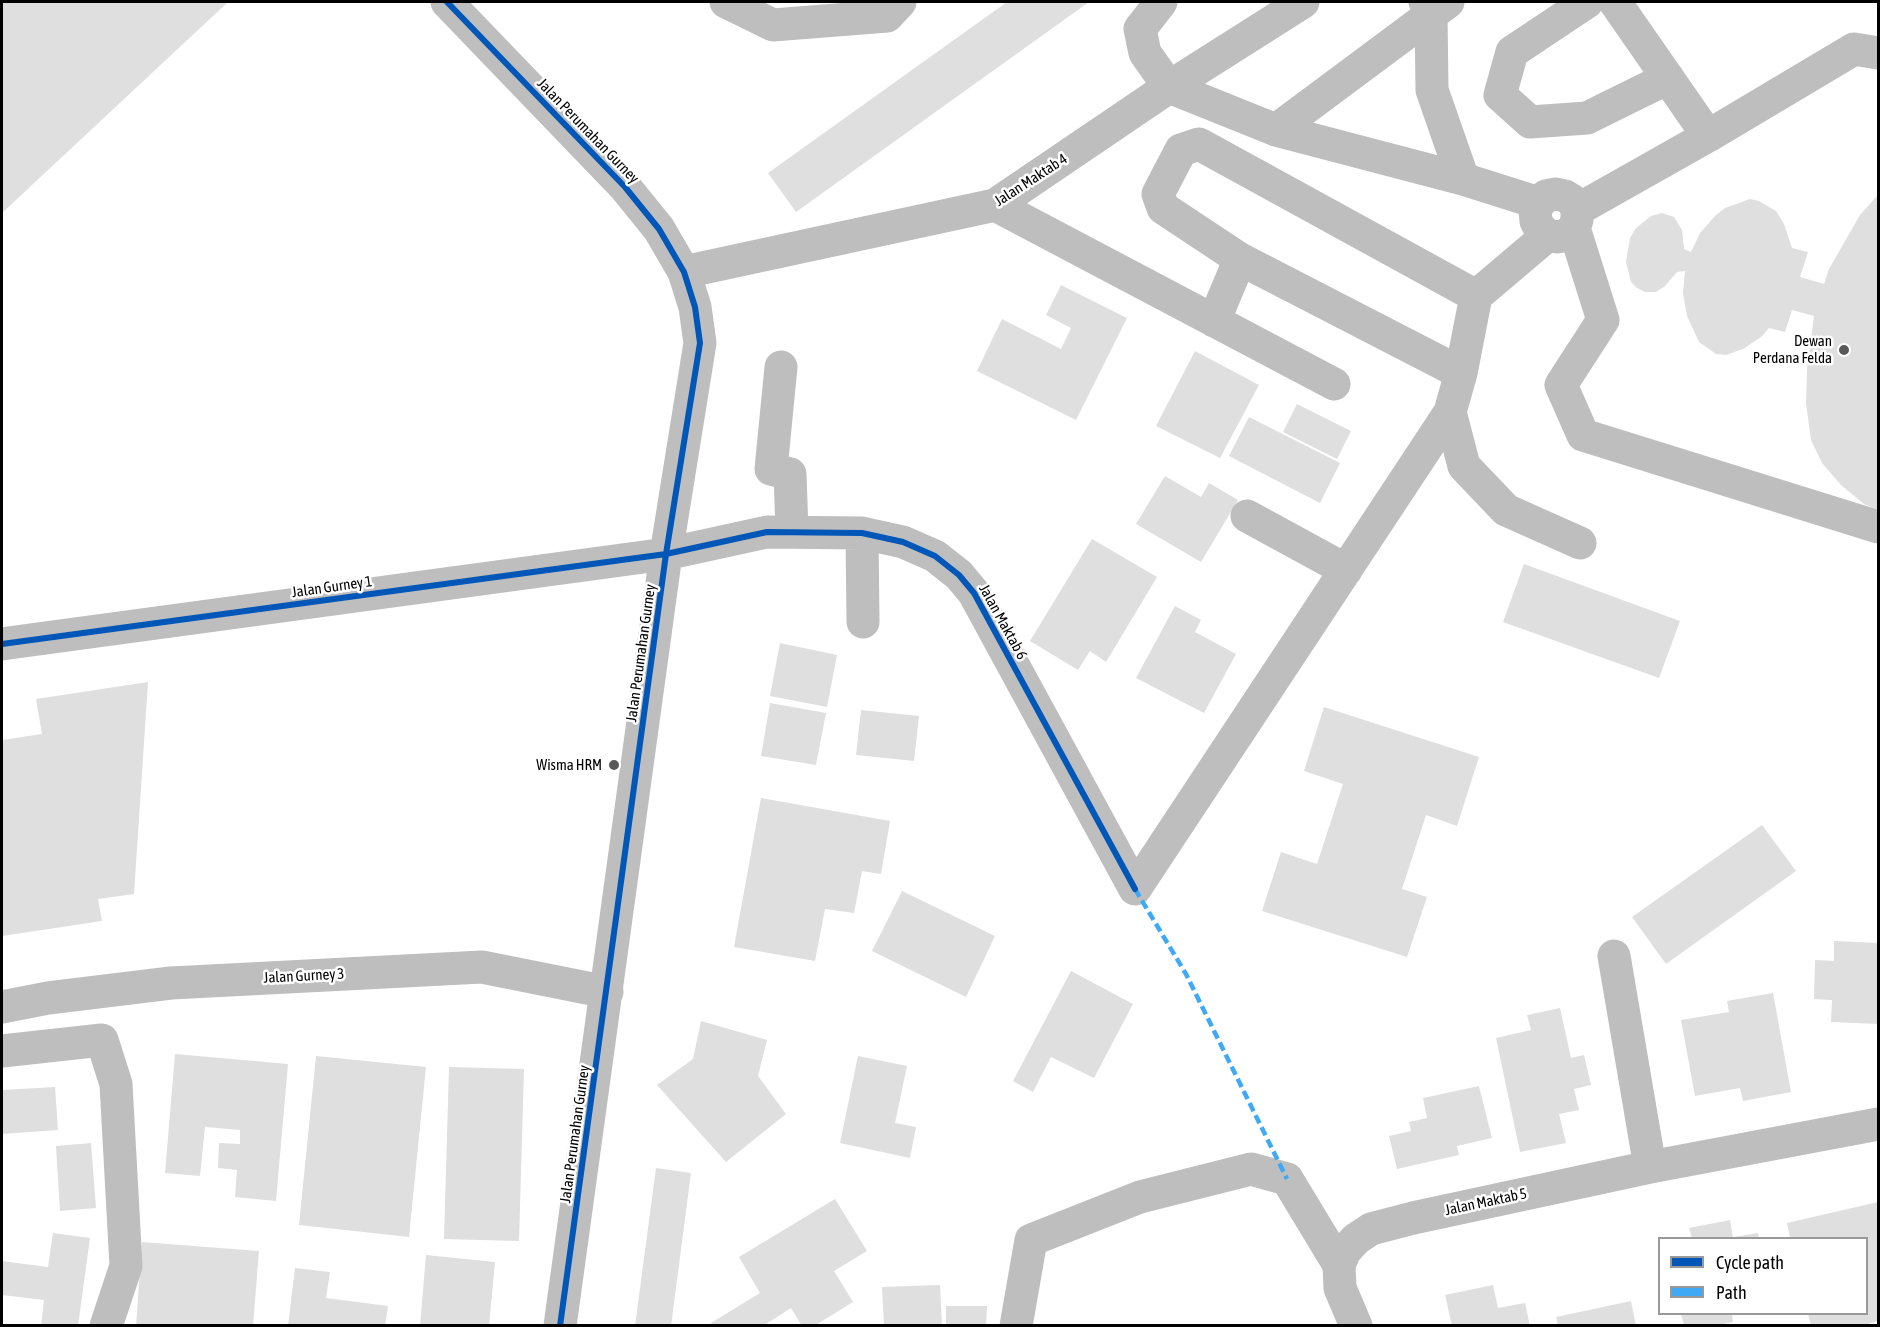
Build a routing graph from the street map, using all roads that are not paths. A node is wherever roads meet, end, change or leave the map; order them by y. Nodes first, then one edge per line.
1 (447, 2) edge
2 (726, 2) edge
3 (900, 2) edge
4 (1161, 2) edge
5 (1303, 2) edge
6 (1587, 2) edge
7 (1615, 2) edge
8 (1435, 5) edge
9 (1870, 44) edge
10 (1668, 78) junction
11 (1169, 87) junction
12 (1276, 130) junction
13 (1708, 136) junction
14 (1463, 179) junction
15 (995, 205) junction
16 (1567, 224) junction
17 (1240, 259) junction
18 (684, 272) junction
19 (1476, 296) junction
20 (1214, 321) junction
21 (781, 367) dead end
22 (1461, 373) junction
23 (1334, 384) dead end
24 (1450, 412) junction
25 (1247, 516) dead end
26 (1878, 527) edge
27 (792, 531) junction
28 (862, 533) junction
29 (1580, 543) dead end
30 (666, 554) junction
31 (1346, 570) junction
32 (863, 622) dead end
33 (2, 644) edge
34 (1614, 956) dead end
35 (607, 992) junction
36 (2, 1006) edge
37 (2, 1051) edge
38 (1878, 1124) edge
39 (1650, 1167) junction
40 (1340, 1265) junction
41 (106, 1326) edge
42 (560, 1326) edge
43 (1016, 1326) edge
44 (1356, 1326) edge

1 - 18 street, Jalan Perumahan Gurney
2 - 3 street
4 - 11 street
5 - 11 street, Jalan Maktab 4
6 - 10 street
7 - 10 street
8 - 12 street
8 - 14 street
9 - 13 street
10 - 13 street
11 - 12 street
11 - 15 street, Jalan Maktab 4
12 - 14 street
13 - 16 street
14 - 16 street
15 - 18 street, Jalan Maktab 4
15 - 20 street
16 - 19 street
16 - 26 street
17 - 19 street
17 - 20 street
17 - 22 street
18 - 30 street, Jalan Perumahan Gurney
19 - 22 street
20 - 23 street
21 - 27 street
22 - 24 street
24 - 29 street
24 - 31 street
25 - 31 street
27 - 28 street, Jalan Maktab 6
27 - 30 street, Jalan Maktab 6
28 - 31 street, Jalan Maktab 6
28 - 32 street
30 - 33 street, Jalan Gurney 1
30 - 35 street, Jalan Perumahan Gurney
34 - 39 street
35 - 36 street, Jalan Gurney 3
35 - 42 street, Jalan Perumahan Gurney
37 - 41 street
38 - 39 street, Jalan Maktab 5
39 - 40 street, Jalan Maktab 5
40 - 43 street
40 - 44 street

